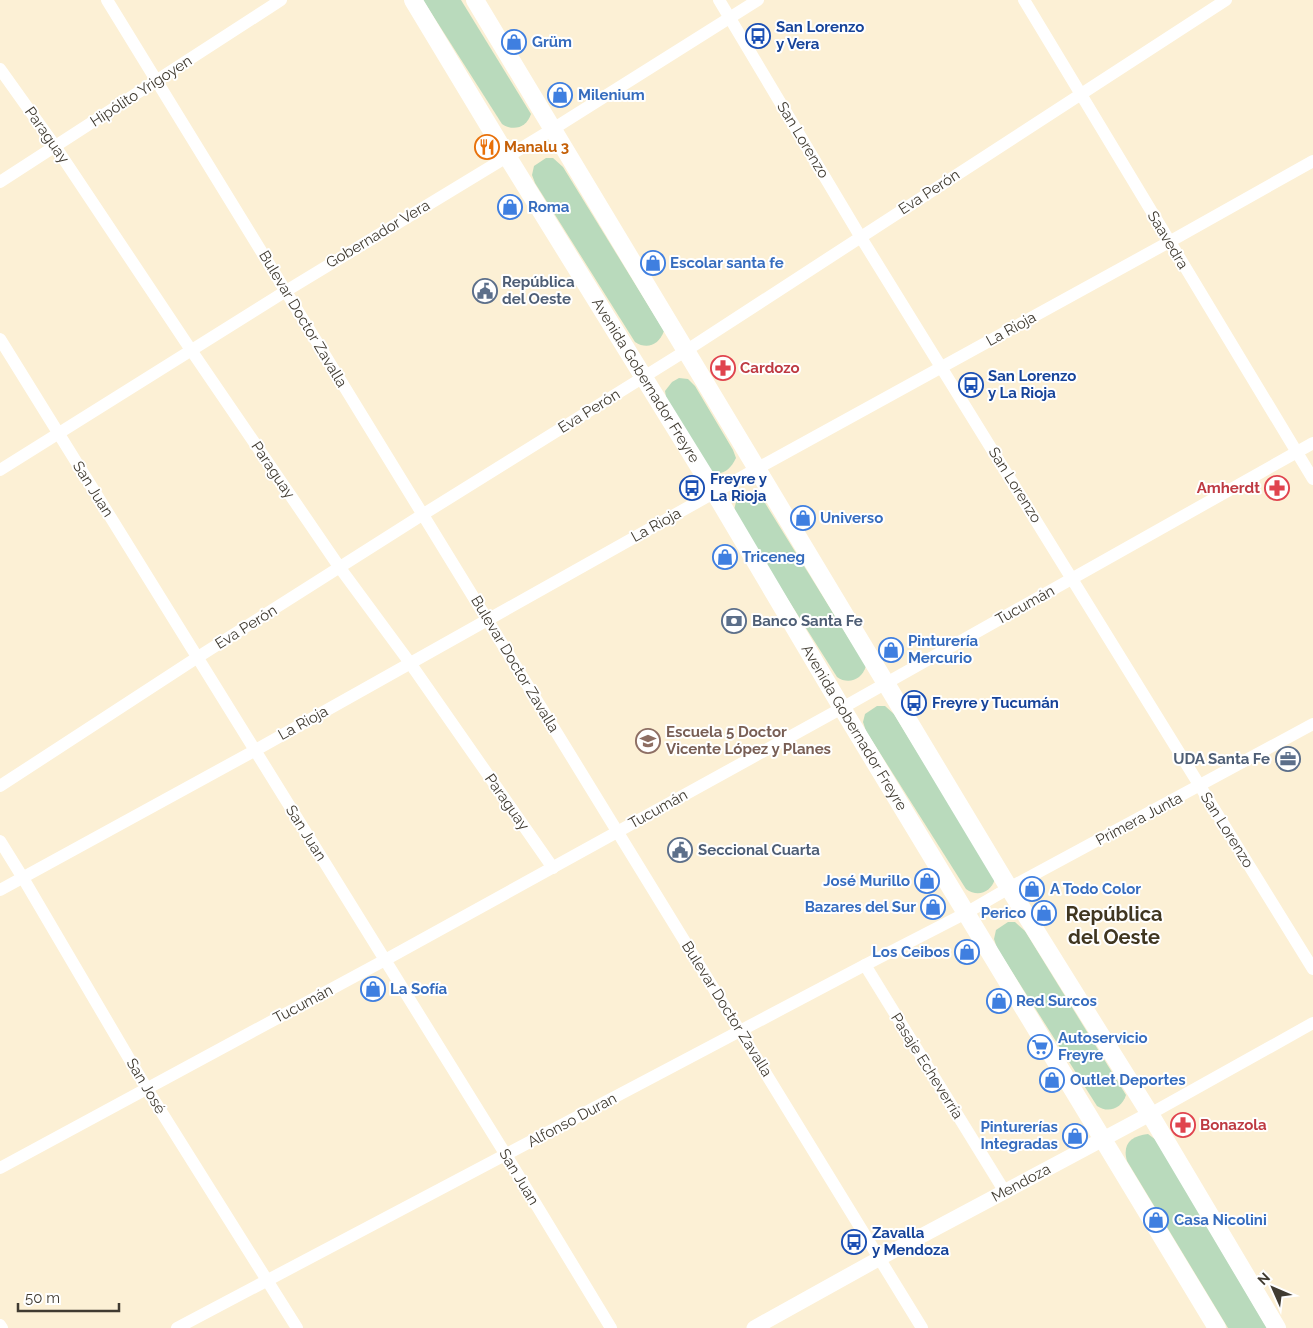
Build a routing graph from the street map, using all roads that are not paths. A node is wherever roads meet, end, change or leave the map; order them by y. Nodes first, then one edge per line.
1 (107, 0) edge
2 (281, 0) edge
3 (413, 0) edge
4 (475, 0) edge
5 (719, 0) edge
6 (758, 0) edge
7 (1024, 0) edge
8 (1226, 0) edge
9 (730, 17) junction
10 (0, 69) edge
11 (157, 81) junction
12 (1081, 94) junction
13 (552, 128) junction
14 (55, 146) junction
15 (507, 156) junction
16 (1313, 161) edge
17 (0, 182) edge
18 (860, 236) junction
19 (1169, 242) junction
20 (286, 291) junction
21 (0, 339) edge
22 (191, 350) junction
23 (686, 350) junction
24 (942, 367) junction
25 (643, 376) junction
26 (59, 434) junction
27 (1313, 443) edge
28 (1296, 452) junction
29 (758, 468) junction
30 (0, 470) edge
31 (1313, 479) edge
32 (715, 493) junction
33 (422, 515) junction
34 (340, 568) junction
35 (1073, 578) junction
36 (488, 620) junction
37 (198, 657) junction
38 (410, 662) junction
39 (886, 682) junction
40 (842, 708) junction
41 (1313, 724) edge
42 (254, 751) junction
43 (0, 786) edge
44 (1200, 786) junction
45 (617, 832) junction
46 (0, 841) edge
47 (553, 868) junction
48 (23, 878) junction
49 (1010, 888) junction
50 (0, 890) edge
51 (966, 913) junction
52 (385, 960) junction
53 (865, 965) junction
54 (1313, 969) edge
55 (1313, 1023) edge
56 (740, 1031) junction
57 (147, 1089) junction
58 (1150, 1114) junction
59 (1103, 1140) junction
60 (506, 1155) junction
61 (0, 1168) edge
62 (1005, 1192) junction
63 (880, 1258) junction
64 (266, 1280) junction
65 (177, 1328) edge
66 (297, 1328) edge
67 (610, 1328) edge
68 (754, 1328) edge
69 (922, 1328) edge
70 (1217, 1328) edge
71 (1277, 1328) edge

1 - 11 street, Bulevar Doctor Zavalla
2 - 11 street, Hipólito Yrigoyen
3 - 15 main road, Avenida Gobernador Freyre
4 - 13 main road
5 - 9 street, San Lorenzo
6 - 9 street, Gobernador Vera
7 - 12 street, Saavedra
8 - 12 street, Eva Perón
9 - 13 street, Gobernador Vera
9 - 18 street, San Lorenzo
10 - 14 street, Paraguay
11 - 14 street, Hipólito Yrigoyen
11 - 20 street, Bulevar Doctor Zavalla
12 - 18 street, Eva Perón
12 - 19 street, Saavedra
13 - 15 street, Gobernador Vera
13 - 23 main road
14 - 17 street, Hipólito Yrigoyen
14 - 22 street, Paraguay
15 - 20 street, Gobernador Vera
15 - 25 main road, Avenida Gobernador Freyre
16 - 19 street, La Rioja
18 - 23 street, Eva Perón
18 - 24 street, San Lorenzo
19 - 24 street, La Rioja
19 - 28 street, Saavedra
20 - 22 street, Gobernador Vera
20 - 33 street, Bulevar Doctor Zavalla
21 - 26 street, San Juan
22 - 26 street, Gobernador Vera
22 - 34 street, Paraguay
23 - 25 street, Eva Perón
23 - 29 main road
24 - 29 street, La Rioja
24 - 35 street, San Lorenzo
25 - 32 main road, Avenida Gobernador Freyre
25 - 33 street, Eva Perón
26 - 30 street, Gobernador Vera
26 - 37 street, San Juan
27 - 28 street, Tucumán
28 - 31 street, Saavedra
28 - 35 street, Tucumán
29 - 32 street, La Rioja
29 - 39 main road
32 - 36 street, La Rioja
32 - 40 main road, Avenida Gobernador Freyre
33 - 34 street, Eva Perón
33 - 36 street, Bulevar Doctor Zavalla
34 - 37 street, Eva Perón
34 - 38 street, Paraguay
35 - 39 street, Tucumán
35 - 44 street, San Lorenzo
36 - 38 street, La Rioja
36 - 45 street, Bulevar Doctor Zavalla
37 - 42 street, San Juan
37 - 43 street, Eva Perón
38 - 42 street, La Rioja
38 - 47 street, Paraguay
39 - 40 street, Tucumán
39 - 49 main road
40 - 45 street, Tucumán
40 - 51 main road, Avenida Gobernador Freyre
41 - 44 street, Primera Junta
42 - 48 street, La Rioja
42 - 52 street, San Juan
44 - 49 street, Primera Junta
44 - 54 street, San Lorenzo
45 - 47 street, Tucumán
45 - 56 street, Bulevar Doctor Zavalla
46 - 48 street, San José
47 - 52 street, Tucumán
48 - 50 street, La Rioja
48 - 57 street, San José
49 - 51 street, Primera Junta
49 - 58 main road
51 - 53 street, Alfonso Duran
51 - 59 main road, Avenida Gobernador Freyre
52 - 57 street, Tucumán
52 - 60 street, San Juan
53 - 56 street, Alfonso Duran
53 - 62 street, Pasaje Echeverría
55 - 58 street, Mendoza
56 - 60 street, Alfonso Duran
56 - 63 street, Bulevar Doctor Zavalla
57 - 61 street, Tucumán
57 - 64 street, San José
58 - 59 street, Mendoza
58 - 71 main road
59 - 62 street, Mendoza
59 - 70 main road, Avenida Gobernador Freyre
60 - 64 street, Alfonso Duran
60 - 67 street, San Juan
62 - 63 street, Mendoza
63 - 68 street, Mendoza
63 - 69 street, Bulevar Doctor Zavalla
64 - 65 street, Alfonso Duran
64 - 66 street, San José

